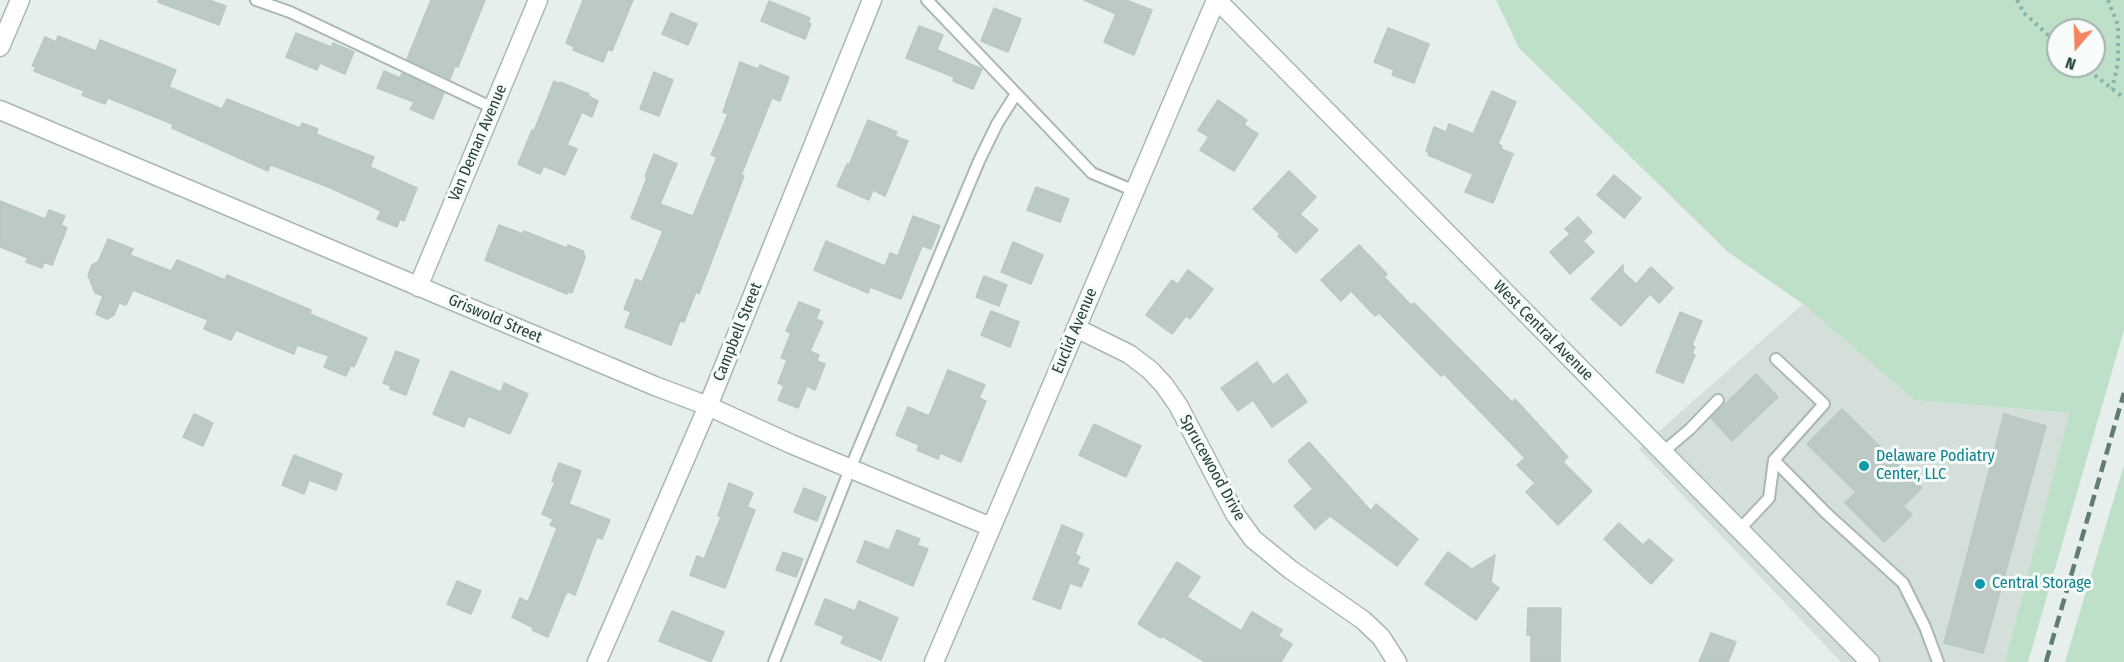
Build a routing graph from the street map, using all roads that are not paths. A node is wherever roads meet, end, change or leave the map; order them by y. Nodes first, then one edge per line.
1 (20, 0) edge
2 (256, 0) edge
3 (538, 0) edge
4 (872, 0) edge
5 (927, 0) edge
6 (1216, 0) edge
7 (0, 47) edge
8 (1016, 94) junction
9 (493, 108) junction
10 (0, 110) edge
11 (1135, 190) junction
12 (418, 287) junction
13 (1076, 328) junction
14 (1776, 359) dead end
15 (1718, 400) dead end
16 (708, 406) junction
17 (1663, 452) junction
18 (1774, 460) junction
19 (850, 469) junction
20 (991, 527) junction
21 (1740, 529) junction
22 (597, 662) edge
23 (774, 662) edge
24 (934, 662) edge
25 (1397, 662) edge
26 (1870, 662) edge
27 (1938, 662) edge

1 - 7 street
2 - 9 lane
3 - 9 street, Van Deman Avenue
4 - 16 street, Campbell Street
5 - 8 lane
6 - 11 street, Euclid Avenue
6 - 17 street, West Central Avenue
8 - 11 lane
8 - 19 lane
9 - 12 street, Van Deman Avenue
10 - 12 street, Griswold Street
11 - 13 street, Euclid Avenue
12 - 16 street, Griswold Street
13 - 20 street, Euclid Avenue
13 - 25 street, Sprucewood Drive
14 - 18 lane
15 - 17 lane
16 - 19 street, Griswold Street
16 - 22 street, Campbell Street
17 - 21 street, West Central Avenue
18 - 21 lane
18 - 27 lane
19 - 20 street, Griswold Street
19 - 23 lane
20 - 24 street, Euclid Avenue
21 - 26 street, West Central Avenue

